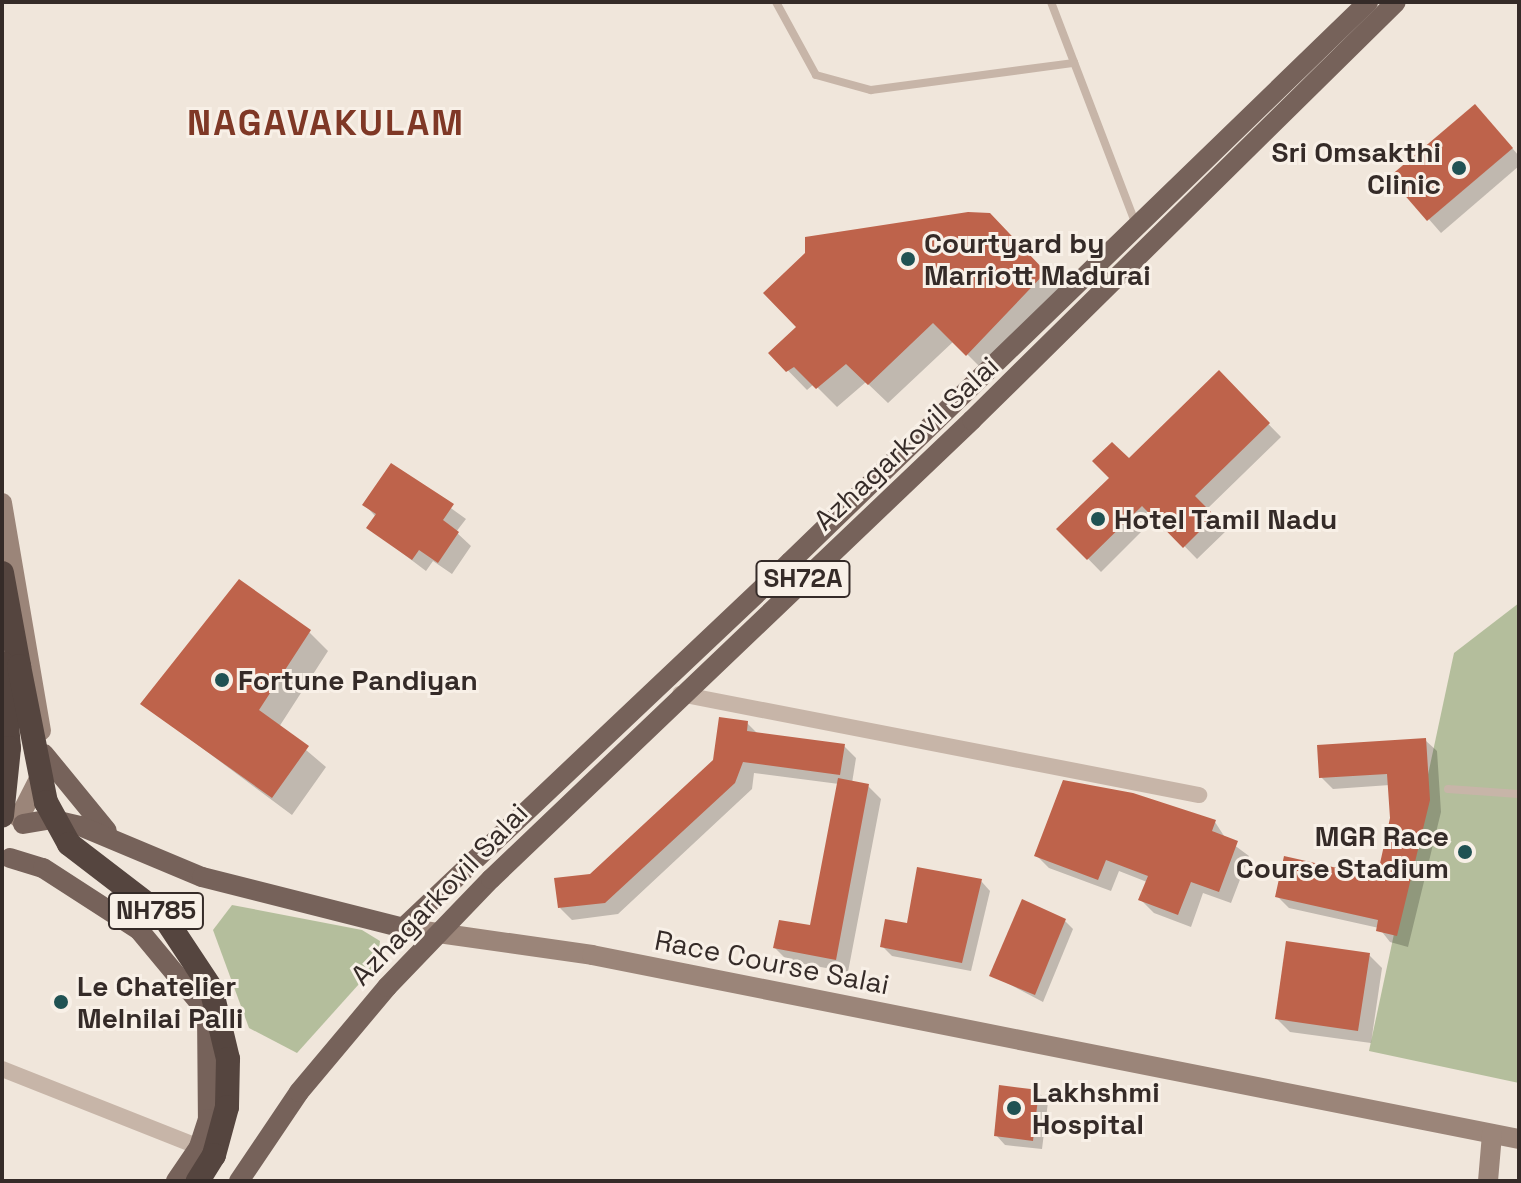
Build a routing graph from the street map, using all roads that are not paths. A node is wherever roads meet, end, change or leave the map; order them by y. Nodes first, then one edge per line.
1 (776, 2) edge
2 (1051, 2) edge
3 (1368, 2) edge
4 (1396, 2) edge
5 (1074, 63) junction
6 (1136, 226) junction
7 (1150, 244) junction
8 (2, 503) edge
9 (2, 573) edge
10 (2, 663) edge
11 (680, 694) junction
12 (44, 754) junction
13 (1448, 789) dead end
14 (1519, 794) edge
15 (1199, 795) dead end
16 (12, 817) edge
17 (115, 839) junction
18 (6, 859) edge
19 (403, 928) junction
20 (437, 935) junction
21 (405, 968) junction
22 (2, 1069) edge
23 (1492, 1134) junction
24 (1519, 1139) edge
25 (199, 1147) junction
26 (176, 1181) edge
27 (198, 1181) edge
28 (239, 1181) edge
29 (1488, 1181) edge

1 - 5 lane
2 - 5 lane
3 - 6 main road, Azhagarkovil Salai / SH72A
4 - 7 main road, Azhagarkovil Salai / SH72A
5 - 6 lane
6 - 7 street
6 - 19 main road, Azhagarkovil Salai / SH72A
7 - 11 main road, Azhagarkovil Salai / SH72A
8 - 12 street
9 - 27 highway, NH785, bridge
10 - 16 highway, bridge
11 - 15 street
11 - 20 main road, Azhagarkovil Salai / SH72A
12 - 16 street
12 - 17 main road
13 - 14 lane
16 - 17 main road, Race Course Salai
16 - 18 main road
17 - 19 main road, Race Course Salai
18 - 25 main road
19 - 20 street, Race Course Salai
19 - 21 main road
20 - 21 main road, Azhagarkovil Salai / SH72A
20 - 23 street, Race Course Salai
21 - 28 main road, Azhagarkovil Salai / SH72A
22 - 25 street
23 - 24 street, Race Course Salai
23 - 29 street
25 - 26 main road

